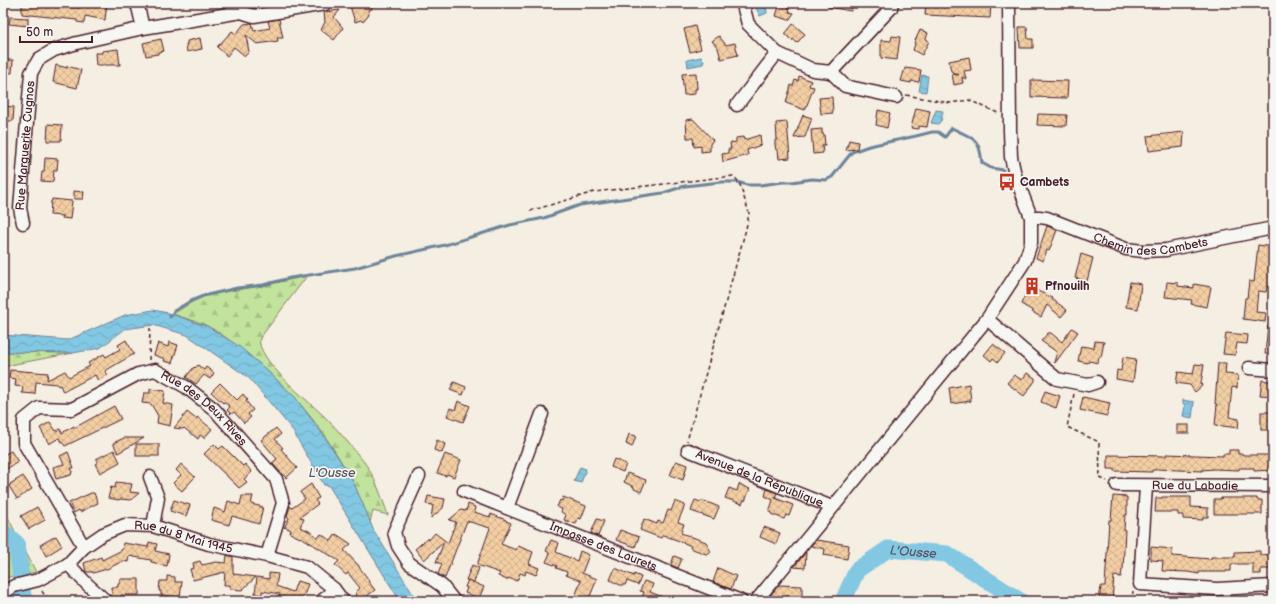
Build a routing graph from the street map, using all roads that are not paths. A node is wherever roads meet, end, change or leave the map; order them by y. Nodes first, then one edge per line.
1 (135, 3) edge
2 (746, 3) edge
3 (892, 3) edge
4 (1009, 3) edge
5 (325, 4) edge
6 (144, 28) junction
7 (777, 53) junction
8 (831, 72) junction
9 (896, 97) road end
10 (737, 105) dead end
11 (1030, 217) junction
12 (23, 223) dead end
13 (1273, 228) edge
14 (987, 319) junction
15 (1249, 368) dead end
16 (1273, 370) edge
17 (1097, 382) dead end
18 (542, 414) dead end
19 (688, 450) road end
20 (419, 476) dead end
21 (150, 477) dead end
22 (1117, 485) road end
23 (1146, 486) junction
24 (1273, 486) edge
25 (464, 491) dead end
26 (832, 507) junction
27 (507, 508) junction
28 (153, 526) junction
29 (84, 547) junction
30 (267, 556) junction
31 (68, 564) junction
32 (1273, 586) edge
33 (334, 589) junction
34 (3, 593) edge
35 (106, 601) edge
36 (322, 601) edge
37 (343, 601) edge
38 (454, 601) edge
39 (742, 601) edge
40 (756, 601) edge

1 - 6 street
2 - 7 street
3 - 8 street
4 - 11 street
5 - 6 street, Rue Marguerite Cugnos
6 - 12 street, Rue Marguerite Cugnos
7 - 8 street
7 - 10 street
8 - 9 street
11 - 13 street, Chemin des Cambets
11 - 14 street
14 - 17 street
14 - 26 street
15 - 16 street
18 - 27 street
19 - 26 street, Avenue de la République
20 - 38 street
21 - 28 street
22 - 23 street, Rue du Labadie
23 - 24 street, Rue du Labadie
23 - 32 street
25 - 27 street, Impasse des Laurets
26 - 40 street
27 - 39 street, Impasse des Laurets
28 - 29 street, Rue du 8 Mai 1945
28 - 30 street, Rue du 8 Mai 1945
29 - 30 street, Rue des Deux Rives
29 - 31 street, Rue du 8 Mai 1945
30 - 33 street, Rue du 8 Mai 1945
31 - 34 street, Rue du 8 Mai 1945
31 - 35 street
33 - 36 street
33 - 37 street, Rue du 8 Mai 1945

